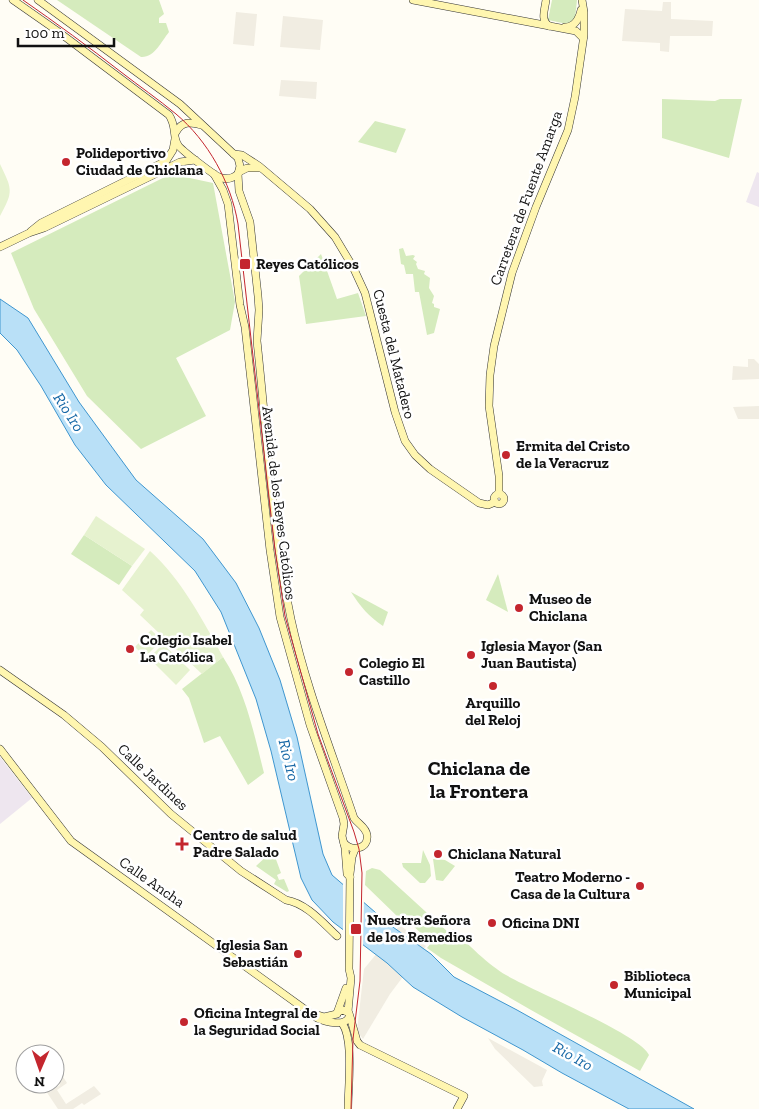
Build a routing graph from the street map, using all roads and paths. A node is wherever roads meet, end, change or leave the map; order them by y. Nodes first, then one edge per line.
1 (13, 0) edge
2 (38, 0) edge
3 (413, 0) edge
4 (546, 0) edge
5 (582, 3) edge
6 (549, 26) junction
7 (559, 28) junction
8 (583, 38) junction
9 (204, 126) junction
10 (175, 134) junction
11 (234, 154) junction
12 (196, 160) junction
13 (260, 168) junction
14 (238, 173) junction
15 (214, 174) junction
16 (28, 233) junction
17 (0, 247) edge
18 (495, 502) joint
19 (0, 670) edge
20 (0, 749) edge
21 (361, 826) junction
22 (344, 830) junction
23 (344, 843) junction
24 (355, 849) junction
25 (350, 879) junction
26 (337, 936) dead end
27 (349, 971) junction
28 (311, 1012) junction
29 (337, 1013) junction
30 (349, 1015) junction
31 (341, 1022) junction
32 (348, 1109) edge
33 (457, 1109) edge

1 - 10 main road
2 - 9 main road, Cuesta del Matadero
3 - 6 main road
4 - 6 main road
5 - 7 main road
5 - 8 main road, Carretera de Fuente Amarga
6 - 7 main road
7 - 8 main road
8 - 18 main road, Carretera de Fuente Amarga
9 - 10 main road
9 - 11 main road, Cuesta del Matadero
10 - 12 main road
10 - 16 main road
11 - 13 main road, Cuesta del Matadero
11 - 14 main road, Avenida de los Reyes Católicos
12 - 15 main road
12 - 16 main road
13 - 14 main road
13 - 18 main road, Cuesta del Matadero
14 - 15 main road
14 - 21 main road, Avenida de los Reyes Católicos
15 - 22 main road, Avenida de los Reyes Católicos
16 - 17 main road
19 - 26 main road, Calle Jardines
20 - 28 main road, Calle Ancha
21 - 22 main road
21 - 24 main road
22 - 23 main road
23 - 24 main road
23 - 25 main road
24 - 25 main road
25 - 27 main road
27 - 29 main road
27 - 30 main road
28 - 29 main road
28 - 31 main road, Calle Ancha
29 - 30 main road
29 - 31 main road
30 - 31 main road
30 - 33 main road
31 - 32 main road

